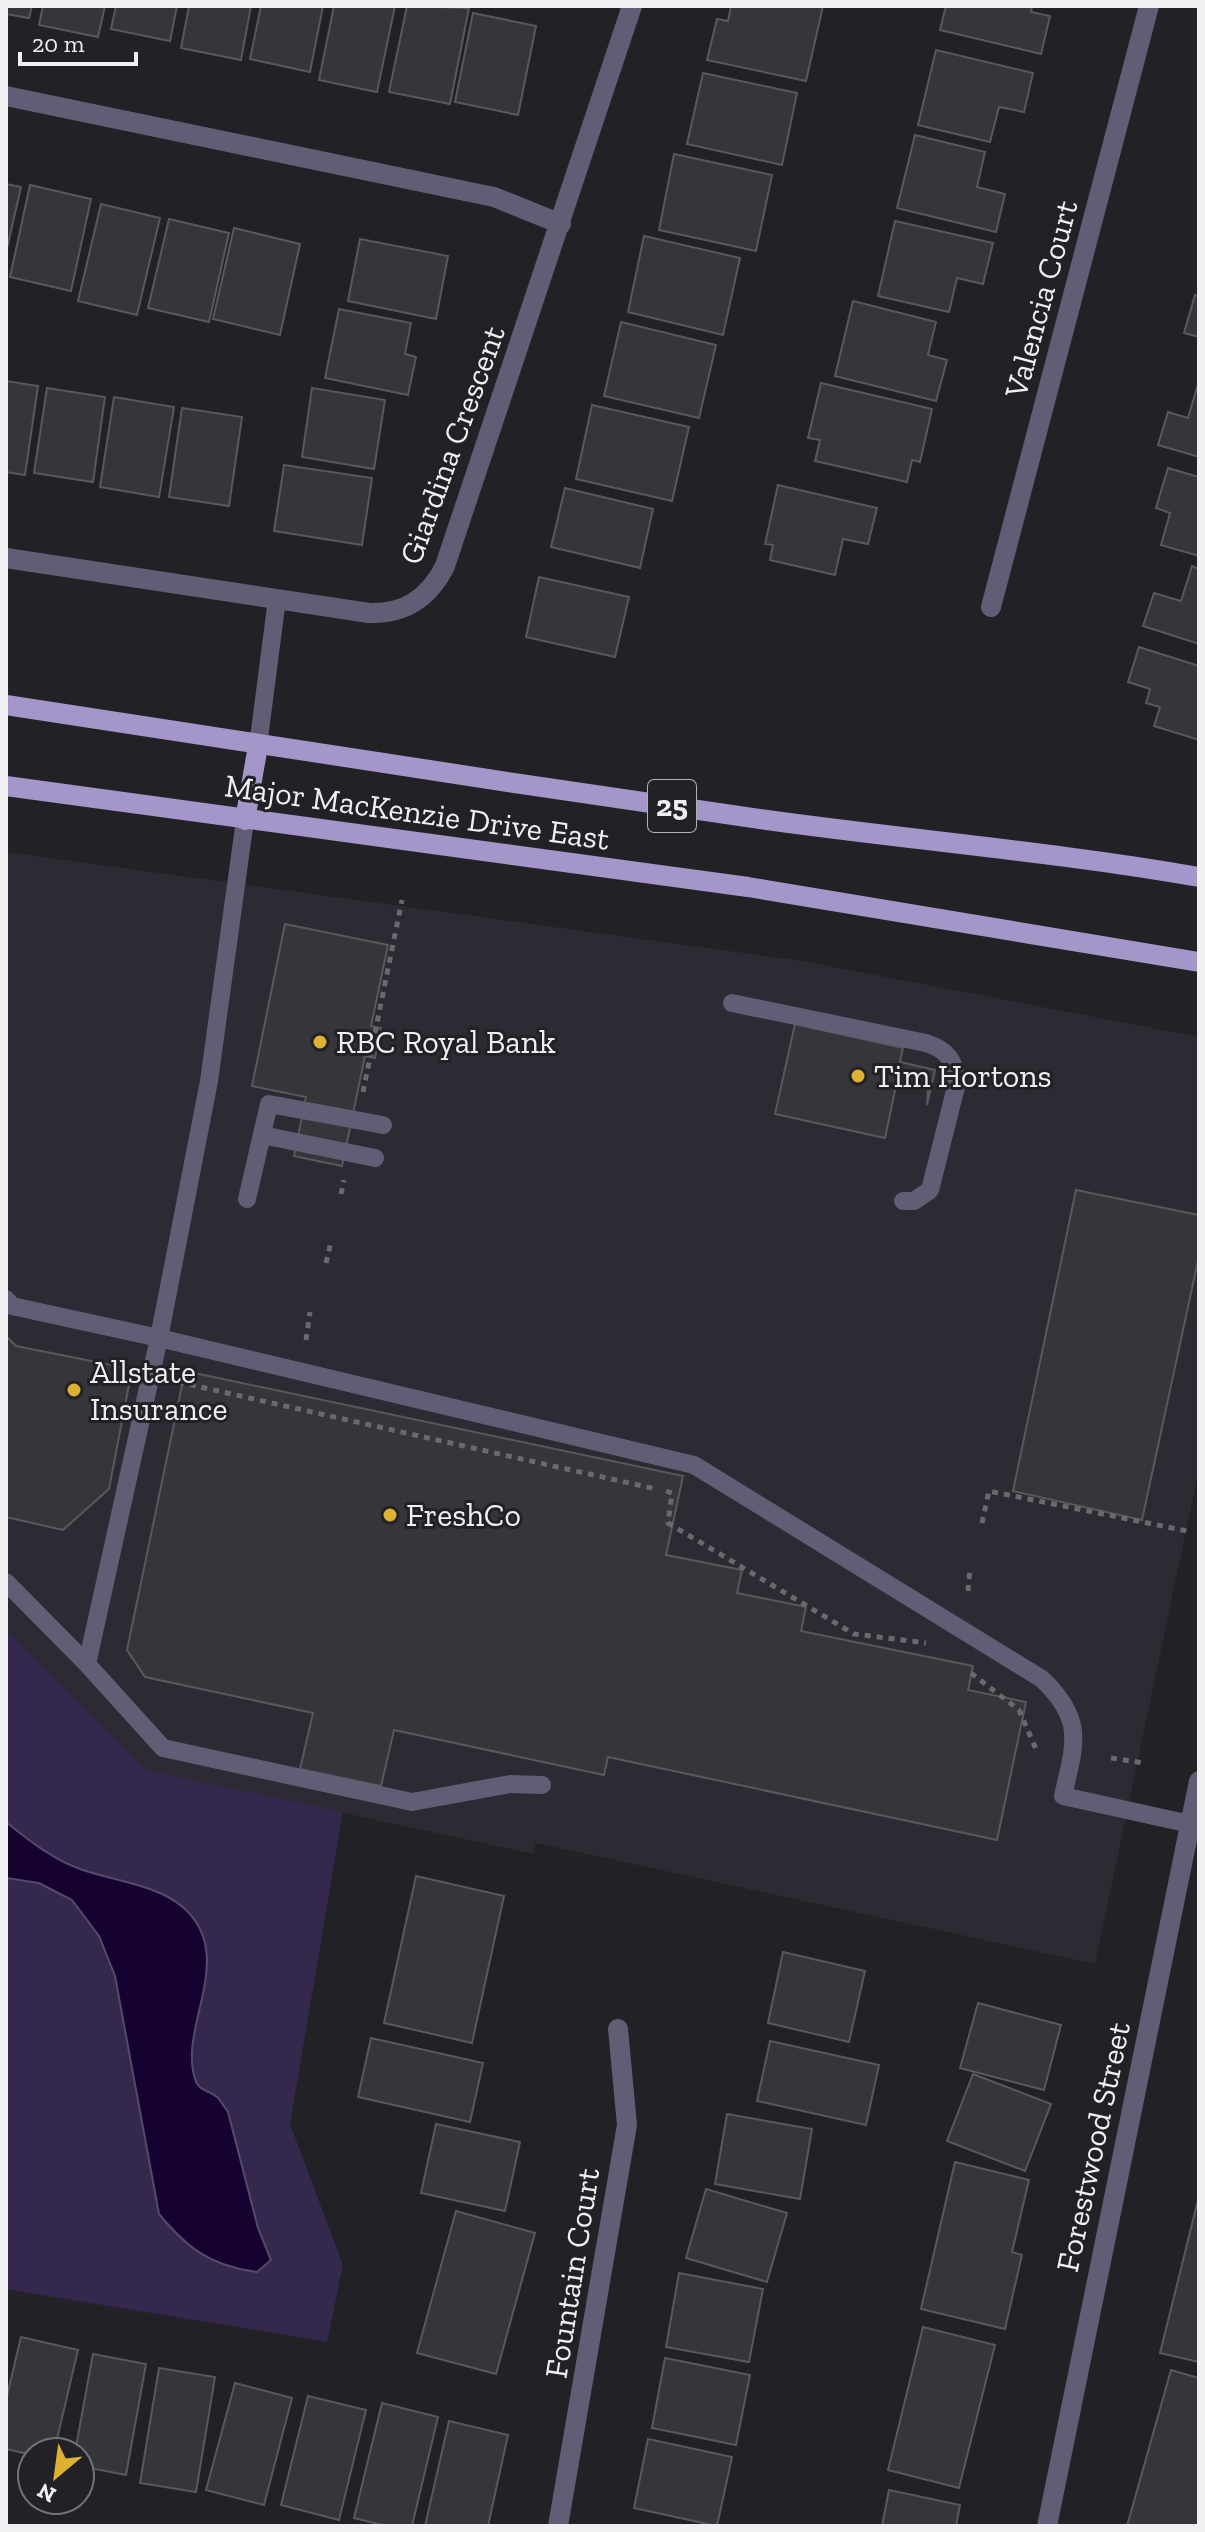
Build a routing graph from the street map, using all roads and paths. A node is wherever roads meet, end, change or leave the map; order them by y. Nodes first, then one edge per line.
1 (632, 6) edge
2 (1149, 6) edge
3 (6, 96) edge
4 (561, 224) junction
5 (6, 558) edge
6 (277, 599) junction
7 (991, 607) dead end
8 (6, 705) edge
9 (258, 746) junction
10 (6, 786) edge
11 (245, 820) junction
12 (1199, 877) edge
13 (402, 900) dead end
14 (1199, 962) edge
15 (732, 1003) dead end
16 (361, 1101) dead end
17 (383, 1125) dead end
18 (262, 1135) junction
19 (375, 1158) dead end
20 (247, 1199) dead end
21 (903, 1201) dead end
22 (331, 1242) dead end
23 (326, 1263) dead end
24 (6, 1299) edge
25 (310, 1312) dead end
26 (159, 1338) junction
27 (306, 1340) dead end
28 (180, 1374) dead end
29 (982, 1523) dead end
30 (1192, 1532) dead end
31 (970, 1569) dead end
32 (6, 1582) edge
33 (968, 1591) dead end
34 (928, 1643) dead end
35 (87, 1664) junction
36 (967, 1670) dead end
37 (1036, 1749) dead end
38 (1111, 1758) dead end
39 (1144, 1763) dead end
40 (1199, 1781) edge
41 (542, 1785) dead end
42 (1194, 1825) edge
43 (618, 2029) dead end
44 (558, 2526) edge
45 (1047, 2526) edge

1 - 4 street, Giardina Crescent
2 - 7 street, Valencia Court
3 - 4 street
4 - 6 street, Giardina Crescent
5 - 6 street, Giardina Crescent
6 - 9 lane
8 - 9 main road, Major MacKenzie Drive East / 25
9 - 11 main road
9 - 12 main road, Major MacKenzie Drive East / 25
10 - 11 main road, Major MacKenzie Drive East / 25
11 - 14 main road, Major MacKenzie Drive East / 25
11 - 26 lane
13 - 16 path
15 - 21 lane
17 - 18 lane
18 - 19 lane
18 - 20 lane
22 - 23 path
24 - 26 lane
25 - 27 path
26 - 35 lane
26 - 42 lane
28 - 34 path
29 - 30 path
31 - 33 path
32 - 35 lane
35 - 41 lane
36 - 37 path
38 - 39 path
40 - 42 street, Forestwood Street
42 - 45 street, Forestwood Street
43 - 44 street, Fountain Court

